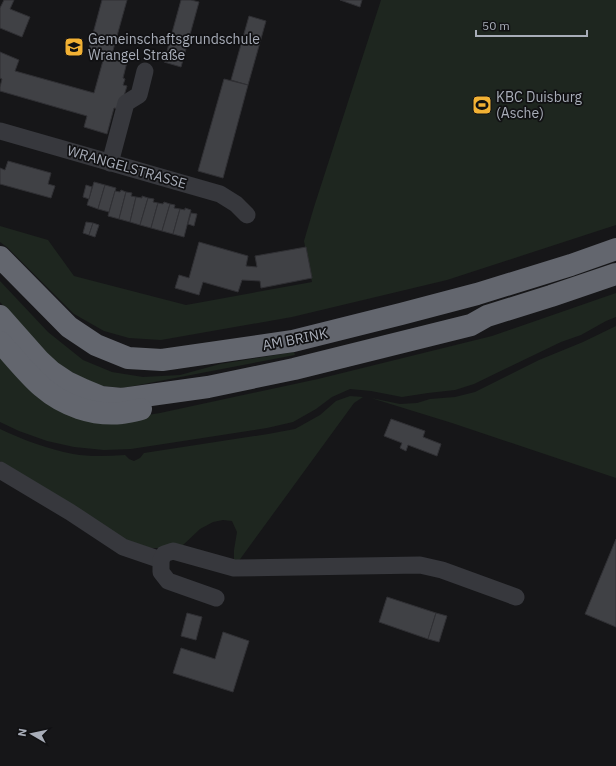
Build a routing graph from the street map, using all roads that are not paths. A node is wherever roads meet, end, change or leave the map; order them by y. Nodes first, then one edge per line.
1 (145, 71) dead end
2 (0, 131) edge
3 (110, 163) junction
4 (247, 215) dead end
5 (616, 249) edge
6 (0, 257) edge
7 (616, 274) edge
8 (616, 287) edge
9 (0, 316) edge
10 (471, 325) junction
11 (0, 342) edge
12 (208, 386) junction
13 (0, 470) edge
14 (161, 560) junction
15 (516, 597) dead end
16 (216, 598) dead end

1 - 3 street
2 - 3 street, WRANGELSTRASSE
3 - 4 street, WRANGELSTRASSE
5 - 6 highway, AM BRINK
7 - 10 highway, AM BRINK
8 - 10 highway
9 - 12 highway, AM BRINK
10 - 12 highway, AM BRINK
11 - 12 highway
13 - 14 street
14 - 15 street
14 - 16 street

